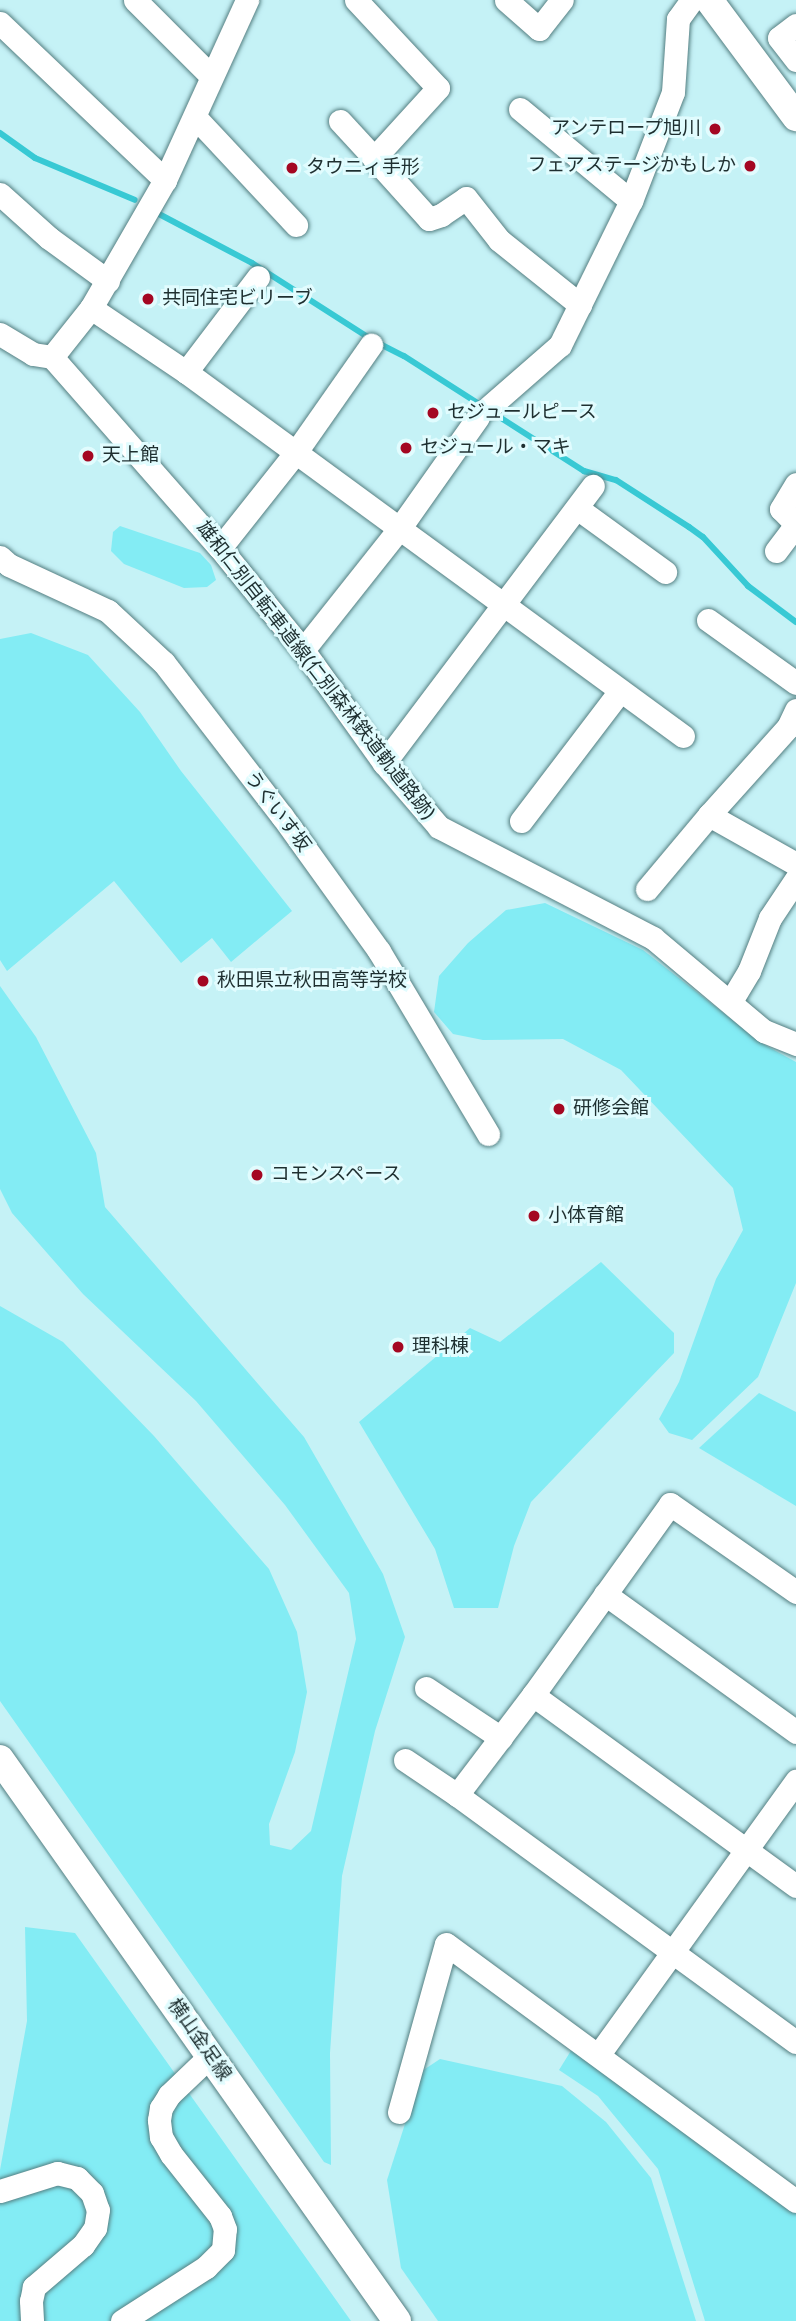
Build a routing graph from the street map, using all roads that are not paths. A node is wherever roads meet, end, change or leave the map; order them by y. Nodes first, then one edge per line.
1 (135, 0) edge
2 (247, 0) edge
3 (356, 0) edge
4 (506, 0) edge
5 (562, 0) edge
6 (692, 0) edge
7 (709, 0) edge
8 (0, 23) edge
9 (796, 24) edge
10 (796, 60) edge
11 (211, 76) junction
12 (520, 110) dead end
13 (195, 117) junction
14 (796, 117) edge
15 (340, 121) dead end
16 (374, 158) junction
17 (165, 180) junction
18 (0, 194) edge
19 (631, 201) junction
20 (296, 225) dead end
21 (258, 277) dead end
22 (108, 281) junction
23 (580, 305) junction
24 (91, 308) junction
25 (0, 334) edge
26 (371, 345) dead end
27 (52, 357) junction
28 (186, 372) junction
29 (296, 452) junction
30 (796, 484) edge
31 (593, 486) dead end
32 (577, 508) junction
33 (399, 529) junction
34 (220, 548) junction
35 (776, 551) dead end
36 (0, 557) edge
37 (665, 572) dead end
38 (503, 606) junction
39 (708, 620) dead end
40 (303, 650) junction
41 (796, 683) edge
42 (620, 691) junction
43 (793, 723) edge
44 (682, 736) dead end
45 (384, 764) junction
46 (709, 816) junction
47 (521, 821) dead end
48 (796, 864) edge
49 (796, 879) edge
50 (647, 889) dead end
51 (731, 1002) junction
52 (796, 1044) edge
53 (488, 1134) dead end
54 (796, 1592) edge
55 (605, 1594) junction
56 (426, 1688) dead end
57 (533, 1695) junction
58 (796, 1732) edge
59 (500, 1738) junction
60 (0, 1759) edge
61 (405, 1760) dead end
62 (796, 1780) edge
63 (457, 1795) junction
64 (745, 1849) junction
65 (796, 1886) edge
66 (671, 1954) junction
67 (796, 2042) edge
68 (598, 2054) junction
69 (210, 2056) junction
70 (399, 2112) dead end
71 (0, 2191) edge
72 (796, 2201) edge
73 (32, 2321) edge
74 (122, 2321) edge
75 (397, 2321) edge

1 - 11 street
2 - 11 street
3 - 16 street
4 - 5 street
6 - 19 street
7 - 14 main road
8 - 17 street
9 - 10 street
11 - 13 street
12 - 19 street
13 - 17 street
13 - 20 street
15 - 16 street
16 - 23 street
17 - 22 street
18 - 22 street
19 - 23 street
21 - 28 street
22 - 24 street
23 - 33 street
24 - 27 street
24 - 28 street
25 - 27 street
26 - 29 street
27 - 34 street, 雄和仁別自転車道線(仁別森林鉄道軌道路跡)
28 - 29 street
29 - 33 street
29 - 34 street
30 - 35 street
31 - 32 street
32 - 37 street
32 - 38 street
33 - 38 street
33 - 40 street
34 - 40 street, 雄和仁別自転車道線(仁別森林鉄道軌道路跡)
36 - 53 street, うぐいす坂
38 - 42 street
38 - 45 street
39 - 41 street
40 - 45 street, 雄和仁別自転車道線(仁別森林鉄道軌道路跡)
42 - 44 street
42 - 47 street
43 - 46 street
45 - 51 street, 雄和仁別自転車道線(仁別森林鉄道軌道路跡)
46 - 48 street
46 - 50 street
49 - 51 street
51 - 52 street, 雄和仁別自転車道線(仁別森林鉄道軌道路跡)
54 - 55 street
55 - 57 street
55 - 58 street
56 - 59 street
57 - 59 street
57 - 64 street
59 - 63 street
60 - 69 main road, 横山金足線
61 - 63 street
62 - 64 street
63 - 66 street
64 - 65 street
64 - 66 street
66 - 67 street
66 - 68 street
68 - 70 street
68 - 72 street
69 - 74 street
69 - 75 main road, 横山金足線
71 - 73 street

